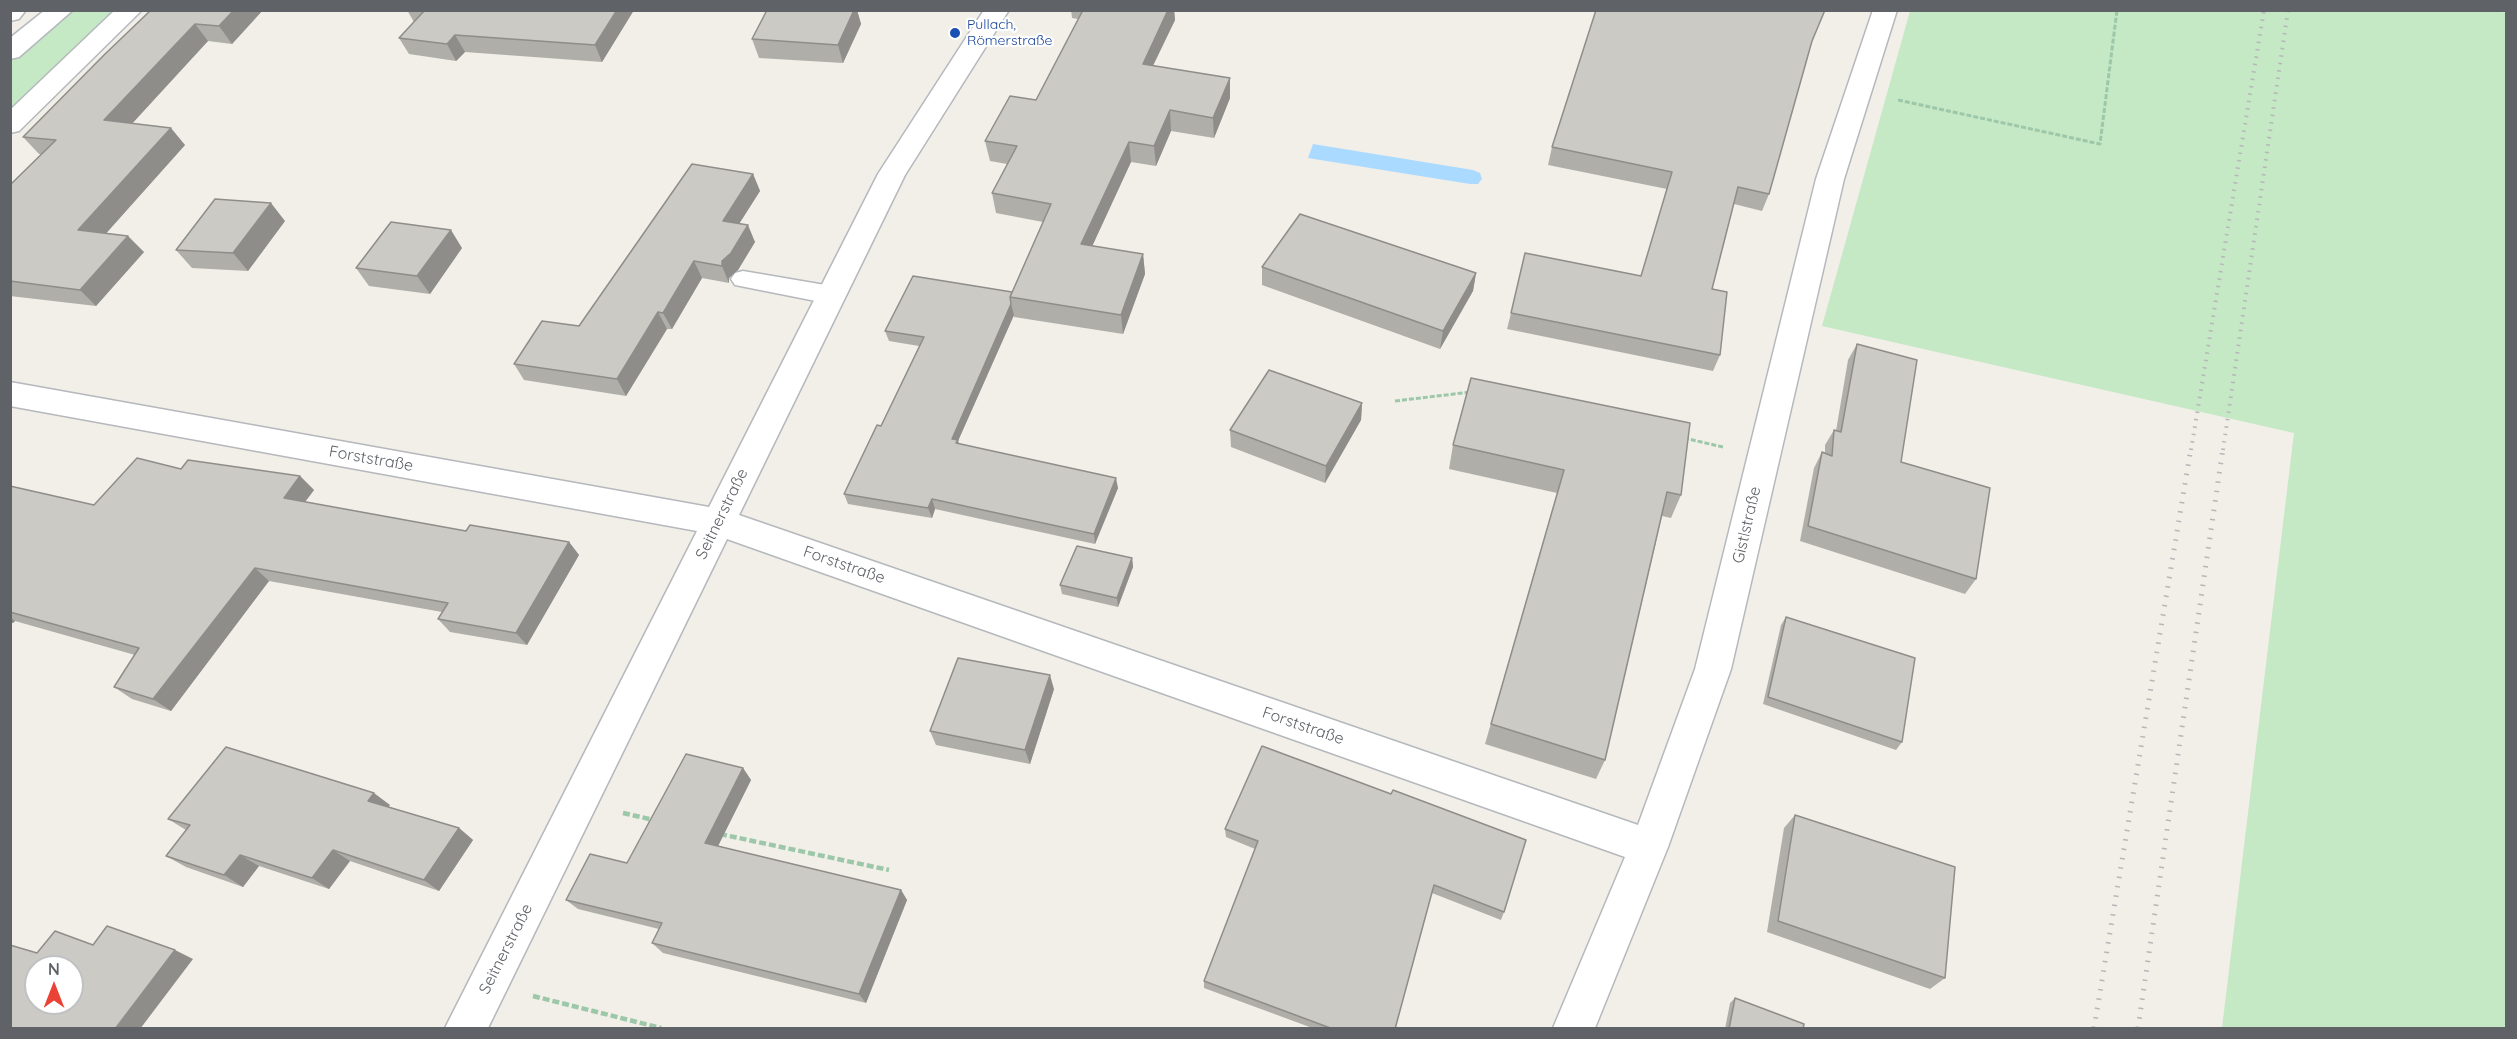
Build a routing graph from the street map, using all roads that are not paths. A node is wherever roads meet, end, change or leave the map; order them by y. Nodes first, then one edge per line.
1 (60, 10) edge
2 (130, 10) edge
3 (997, 10) edge
4 (1885, 10) edge
5 (10, 51) edge
6 (10, 125) edge
7 (743, 279) dead end
8 (831, 295) junction
9 (10, 394) edge
10 (719, 522) junction
11 (1649, 847) junction
12 (466, 1029) edge
13 (1574, 1029) edge

1 - 5 street
2 - 6 street
3 - 8 street, Seitnerstraße
4 - 11 street, Gistlstraße
7 - 8 lane
8 - 10 street, Seitnerstraße
9 - 10 street, Forststraße
10 - 11 street, Forststraße
10 - 12 street, Seitnerstraße
11 - 13 street, Gistlstraße

